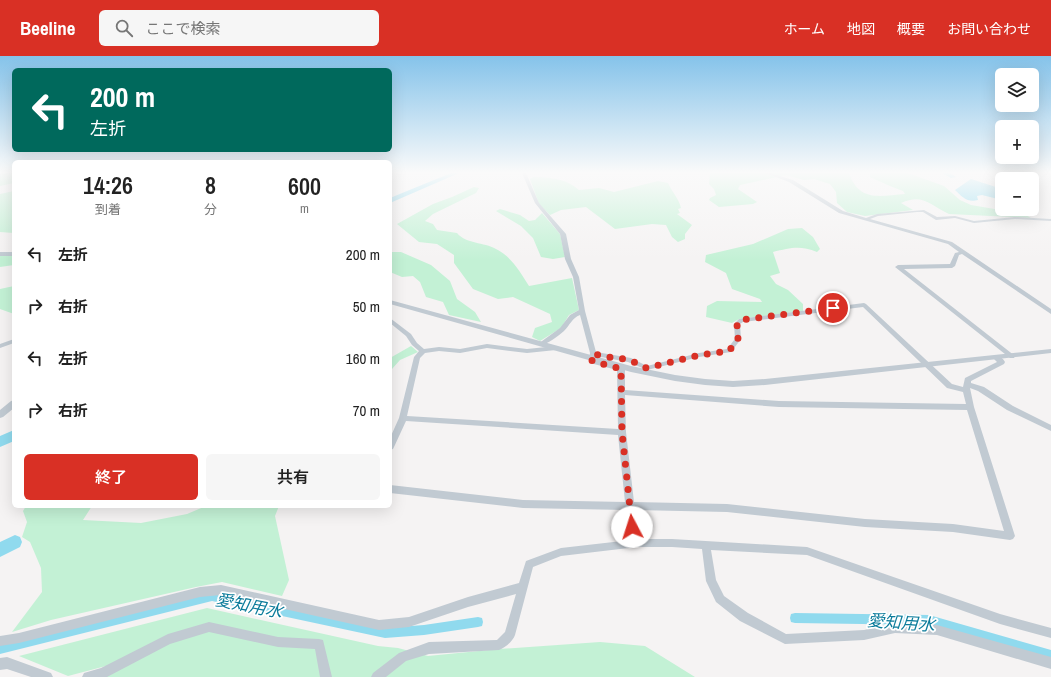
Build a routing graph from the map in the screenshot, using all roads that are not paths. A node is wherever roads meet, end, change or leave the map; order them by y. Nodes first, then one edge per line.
1 (536, 202) edge
2 (825, 202) edge
3 (868, 218) junction
4 (1051, 220) edge
5 (963, 252) junction
6 (0, 254) edge
7 (12, 254) edge
8 (392, 303) edge
9 (582, 311) junction
10 (1051, 312) edge
11 (392, 322) edge
12 (12, 342) edge
13 (541, 344) junction
14 (0, 346) edge
15 (556, 348) junction
16 (422, 351) junction
17 (1051, 351) edge
18 (593, 356) junction
19 (1012, 356) junction
20 (996, 358) junction
21 (929, 365) junction
22 (967, 387) junction
23 (621, 392) junction
24 (12, 405) edge
25 (970, 406) junction
26 (0, 415) edge
27 (403, 418) junction
28 (1051, 428) edge
29 (622, 432) junction
30 (392, 443) edge
31 (392, 489) edge
32 (630, 506) junction
33 (637, 543) junction
34 (706, 546) junction
35 (523, 587) junction
36 (1051, 633) edge
37 (0, 641) edge
38 (1051, 663) edge
39 (0, 664) edge
40 (47, 677) edge
41 (88, 677) edge
42 (326, 677) edge
43 (377, 677) edge

1 - 9 street
2 - 3 street
3 - 4 street
3 - 5 street
5 - 10 street
5 - 19 street
6 - 7 street
8 - 13 street
9 - 13 street
9 - 18 street
11 - 16 street
12 - 14 street
13 - 15 street
15 - 16 street
15 - 18 street
16 - 27 street
17 - 19 street
18 - 21 street
18 - 21 street
18 - 23 street
19 - 20 street
20 - 21 street
20 - 22 street
21 - 22 street
22 - 25 street
22 - 28 street
23 - 25 street
23 - 29 street
24 - 26 street
25 - 32 street
27 - 29 street
27 - 30 street
29 - 32 street
31 - 32 street
32 - 33 street
33 - 34 street
33 - 35 street
34 - 36 street
34 - 38 street
35 - 37 street
35 - 43 street
39 - 40 street
41 - 42 street

